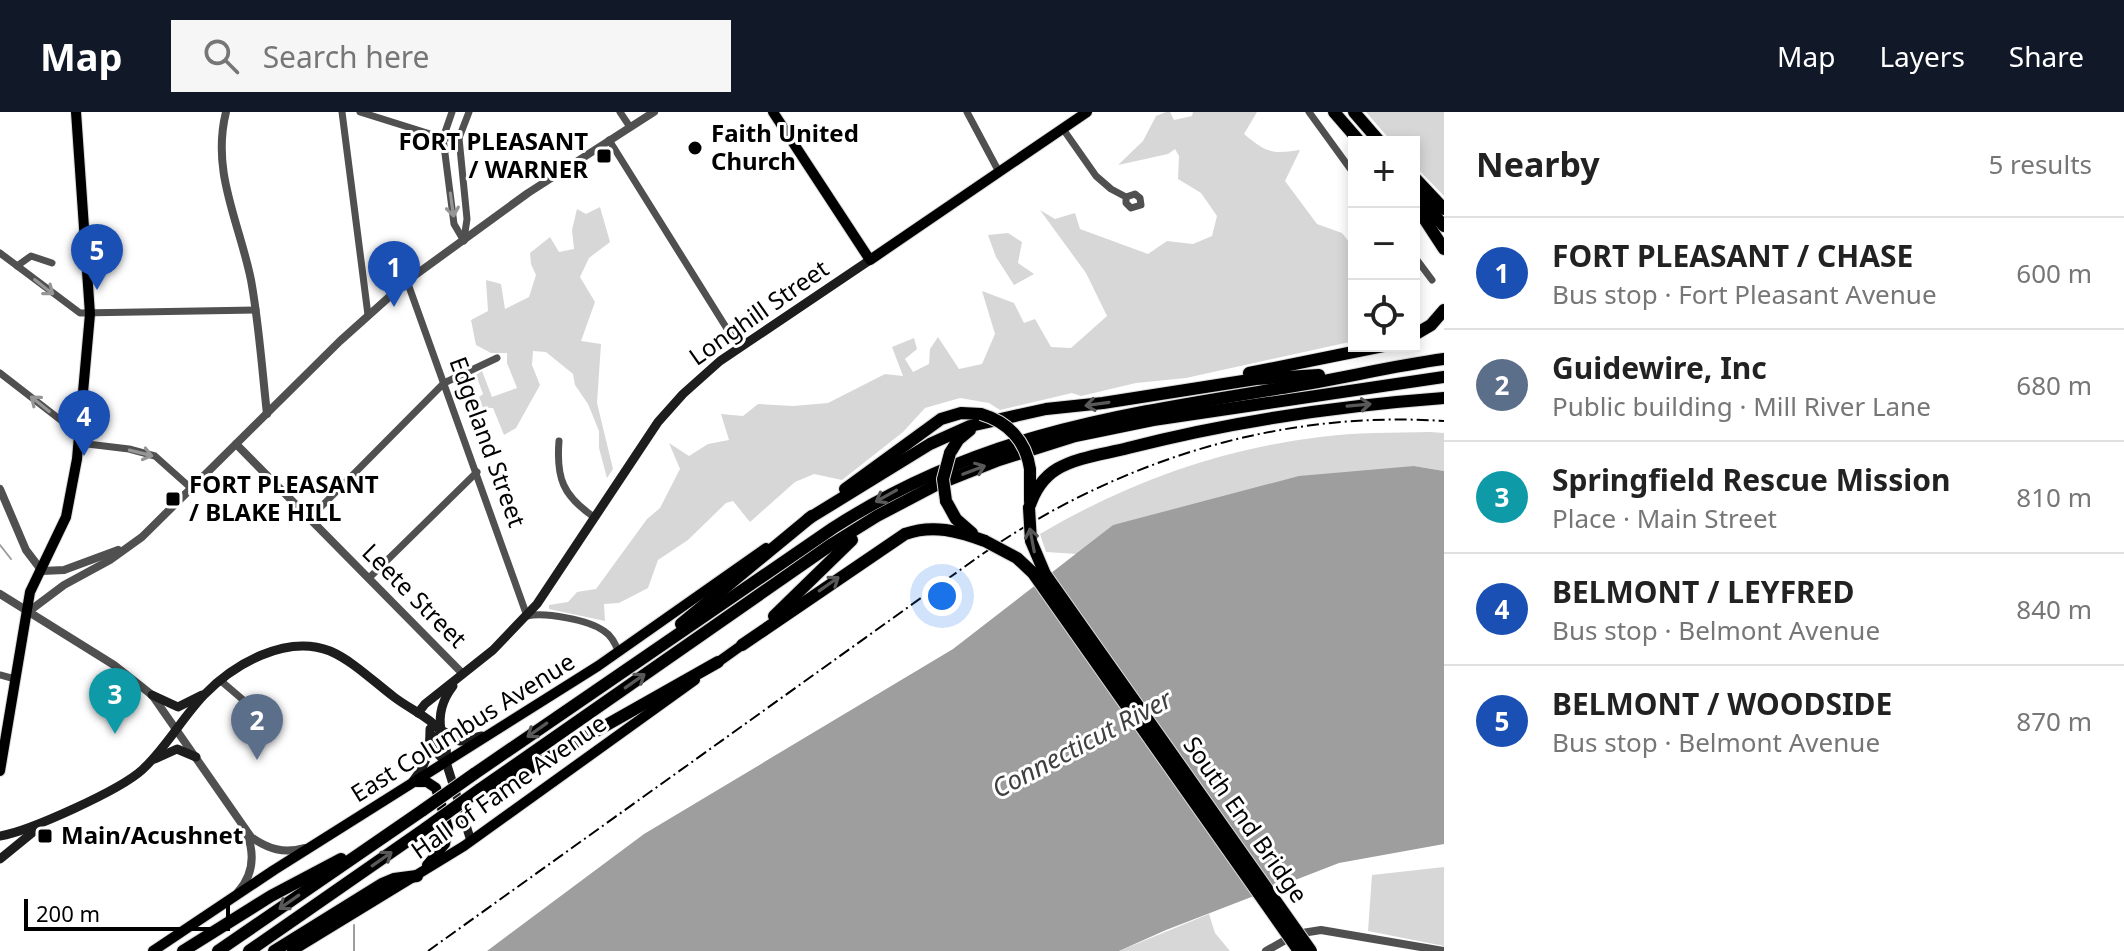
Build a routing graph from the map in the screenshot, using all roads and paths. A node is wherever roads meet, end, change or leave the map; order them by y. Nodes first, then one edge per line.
1 (76, 112) edge
2 (226, 112) edge
3 (342, 112) edge
4 (360, 112) edge
5 (452, 112) edge
6 (469, 112) edge
7 (620, 112) edge
8 (773, 112) edge
9 (967, 112) edge
10 (1309, 112) edge
11 (1334, 112) edge
12 (1354, 112) edge
13 (1085, 113) edge
14 (647, 114) edge
15 (630, 127) junction
16 (1063, 129) junction
17 (1355, 136) edge
18 (1375, 136) edge
19 (443, 138) junction
20 (459, 138) junction
21 (609, 140) junction
22 (1348, 166) edge
23 (999, 172) junction
24 (1420, 183) edge
25 (1126, 197) dead end
26 (1420, 199) edge
27 (1417, 208) edge
28 (1444, 209) edge
29 (1444, 226) edge
30 (464, 241) junction
31 (1444, 249) edge
32 (0, 253) edge
33 (870, 260) junction
34 (52, 263) dead end
35 (1420, 264) edge
36 (17, 266) junction
37 (1432, 280) dead end
38 (407, 281) junction
39 (256, 310) junction
40 (1444, 310) edge
41 (90, 314) junction
42 (368, 315) junction
43 (1420, 331) edge
44 (739, 348) junction
45 (1352, 352) edge
46 (497, 358) dead end
47 (1444, 359) edge
48 (0, 373) edge
49 (1374, 373) junction
50 (1444, 377) edge
51 (444, 383) junction
52 (1174, 391) junction
53 (1339, 394) junction
54 (1444, 398) edge
55 (267, 414) junction
56 (984, 418) junction
57 (1172, 437) junction
58 (80, 439) junction
59 (559, 441) dead end
60 (236, 444) junction
61 (477, 472) junction
62 (0, 489) edge
63 (192, 489) junction
64 (924, 490) junction
65 (1029, 508) junction
66 (594, 517) junction
67 (309, 519) junction
68 (790, 533) junction
69 (983, 540) junction
70 (127, 547) junction
71 (42, 571) junction
72 (369, 578) junction
73 (0, 594) edge
74 (28, 612) junction
75 (527, 616) junction
76 (742, 645) junction
77 (619, 652) junction
78 (718, 662) junction
79 (463, 674) junction
80 (0, 675) edge
81 (15, 679) junction
82 (221, 681) junction
83 (600, 687) junction
84 (206, 694) junction
85 (152, 695) junction
86 (418, 713) junction
87 (262, 716) dead end
88 (177, 728) junction
89 (435, 730) junction
90 (497, 730) junction
91 (196, 757) junction
92 (446, 762) junction
93 (149, 763) junction
94 (0, 771) edge
95 (411, 784) junction
96 (480, 792) junction
97 (54, 817) junction
98 (243, 826) junction
99 (0, 836) edge
100 (379, 840) junction
101 (471, 841) junction
102 (316, 844) junction
103 (0, 859) edge
104 (417, 876) junction
105 (232, 898) junction
106 (153, 951) edge
107 (183, 951) edge
108 (218, 951) edge
109 (249, 951) edge
110 (274, 951) edge
111 (292, 951) edge
112 (1266, 951) edge
113 (1299, 951) edge
114 (1311, 951) edge
115 (1444, 951) edge

1 - 41 main road
2 - 39 street
3 - 42 street
4 - 19 street
5 - 19 street
6 - 20 street
7 - 15 street
8 - 33 main road
9 - 23 street
10 - 22 street
11 - 17 highway
12 - 18 highway
13 - 16 main road, Longhill Street
14 - 15 street
15 - 21 street
16 - 23 main road, Longhill Street
16 - 25 street
19 - 20 street
19 -> 30 street
20 - 30 street
21 - 30 street
21 - 44 street
23 - 33 main road, Longhill Street
24 - 28 highway
26 - 29 highway
27 - 31 highway
30 - 38 street
32 - 36 street
33 - 44 main road, Longhill Street
34 - 36 street
35 - 37 street
36 -> 41 street
38 - 42 street
38 - 51 street, Edgeland Street
39 - 41 street
39 - 55 street
40 - 43 highway
41 - 58 main road
42 - 55 street
44 - 66 main road, Longhill Street
45 - 52 highway
46 - 51 street
47 - 49 highway
58 -> 48 street
49 - 52 highway
49 -> 83 highway
50 - 53 highway
51 - 61 street, Edgeland Street
51 - 67 street
52 -> 56 highway
53 - 57 highway
64 -> 53 highway
57 -> 54 highway
55 - 60 street
56 - 65 highway, South End Bridge, bridge
56 - 68 highway
56 - 69 highway, bridge
57 - 65 highway
58 -> 63 street
58 - 71 main road
59 - 66 street
60 - 63 street
60 - 67 street, Leete Street
61 - 72 street
61 - 75 street, Edgeland Street
62 - 71 street
63 - 70 street
64 - 76 highway
96 -> 64 highway
114 -> 65 highway, South End Bridge, bridge
66 - 75 main road, Longhill Street
67 - 72 street, Leete Street
68 - 77 main road, East Columbus Avenue
68 - 83 highway
76 -> 69 highway
69 - 113 highway, South End Bridge, bridge
70 - 71 street
70 - 74 street
71 - 74 main road
72 - 79 street, Leete Street
73 - 74 street
74 - 81 main road
74 - 85 street
75 - 77 street
75 - 79 main road, Longhill Street
76 - 78 main road, Hall of Fame Avenue
77 - 90 main road, East Columbus Avenue
78 - 96 highway
78 - 101 main road, Hall of Fame Avenue
79 - 86 main road, Longhill Street
79 - 89 main road
80 - 81 street
81 - 94 main road
82 - 84 main road
82 - 86 main road
82 - 87 street
83 -> 100 highway, bridge
84 - 85 main road
84 - 88 main road
85 - 88 street
86 - 89 main road
88 - 91 street
88 - 93 main road
89 - 90 main road
89 - 92 main road
89 - 95 main road
90 - 92 main road, East Columbus Avenue
91 - 93 main road
91 - 98 street
92 - 95 main road, East Columbus Avenue
92 - 101 main road
93 - 97 main road
95 - 102 main road, East Columbus Avenue
95 - 104 main road
109 -> 96 highway, bridge
97 - 99 main road
97 - 103 main road
98 - 102 street
98 - 105 street
100 - 107 highway
100 -> 108 highway
101 - 104 main road, Hall of Fame Avenue
102 - 105 main road, East Columbus Avenue
104 - 110 highway
104 - 111 main road, Hall of Fame Avenue
105 - 106 main road, East Columbus Avenue
112 - 115 street

